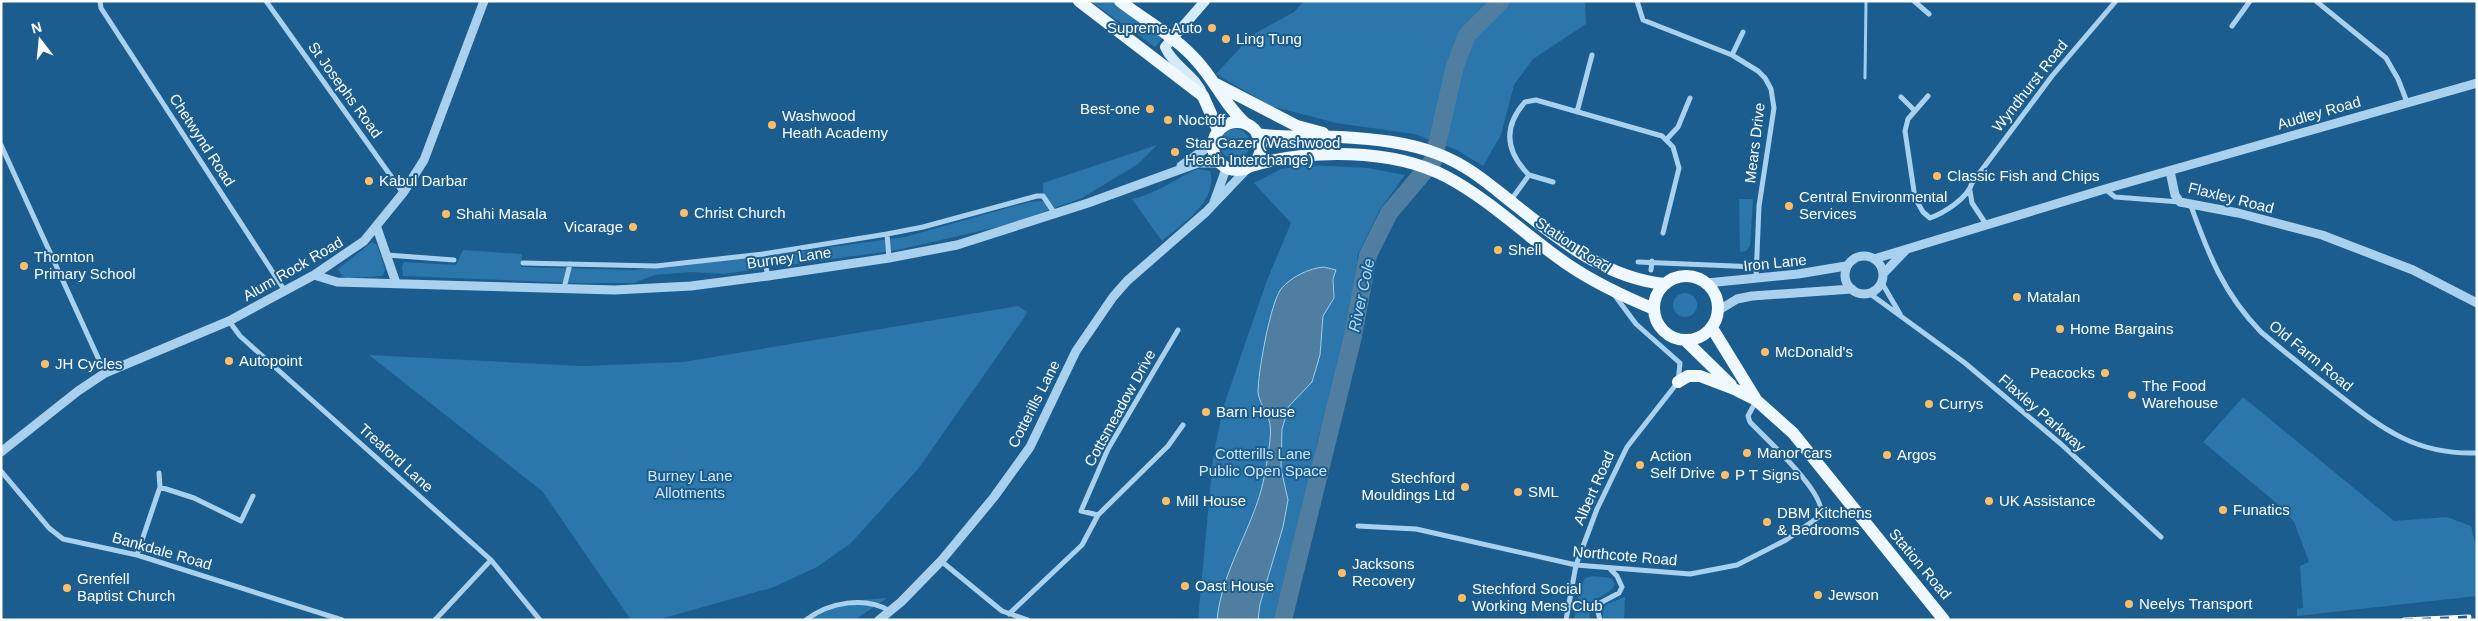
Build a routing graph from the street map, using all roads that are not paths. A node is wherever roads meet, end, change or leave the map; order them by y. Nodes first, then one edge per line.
1 (100, 1) edge
2 (266, 1) edge
3 (484, 1) edge
4 (1079, 1) edge
5 (1120, 1) edge
6 (1205, 1) edge
7 (1637, 1) edge
8 (1914, 1) edge
9 (2116, 1) edge
10 (2250, 1) edge
11 (2316, 1) edge
12 (1920, 4) edge
13 (1929, 14) dead end
14 (2232, 26) dead end
15 (1743, 32) dead end
16 (1173, 39) junction
17 (1592, 55) dead end
18 (1732, 55) junction
19 (1214, 82) junction
20 (2477, 83) edge
21 (1203, 96) junction
22 (1928, 96) dead end
23 (1901, 97) dead end
24 (1690, 98) dead end
25 (2407, 102) junction
26 (1914, 110) junction
27 (1577, 112) junction
28 (1246, 124) junction
29 (1218, 130) junction
30 (1258, 134) junction
31 (1340, 137) junction
32 (1666, 140) junction
33 (1212, 144) junction
34 (1, 145) edge
35 (1222, 166) junction
36 (1249, 167) junction
37 (2170, 171) junction
38 (1173, 172) junction
39 (1529, 175) junction
40 (1553, 182) dead end
41 (2105, 189) junction
42 (1970, 191) junction
43 (403, 193) junction
44 (1510, 201) junction
45 (2180, 202) junction
46 (1213, 204) junction
47 (2191, 206) junction
48 (1055, 214) junction
49 (1986, 224) junction
50 (377, 228) junction
51 (1663, 233) dead end
52 (886, 234) junction
53 (1907, 249) junction
54 (763, 254) junction
55 (387, 255) junction
56 (889, 258) junction
57 (1874, 258) junction
58 (454, 260) dead end
59 (1652, 261) junction
60 (1638, 262) dead end
61 (523, 263) dead end
62 (570, 264) junction
63 (1846, 266) junction
64 (1757, 267) junction
65 (1652, 270) dead end
66 (314, 275) junction
67 (768, 276) junction
68 (1882, 278) junction
69 (1756, 279) junction
70 (396, 283) junction
71 (1707, 283) junction
72 (1665, 284) junction
73 (564, 288) junction
74 (1852, 289) junction
75 (285, 291) junction
76 (1869, 293) junction
77 (1614, 295) junction
78 (2477, 303) edge
79 (1654, 309) junction
80 (1718, 310) junction
81 (1900, 314) junction
82 (229, 321) junction
83 (1712, 328) junction
84 (1178, 330) dead end
85 (1686, 341) junction
86 (105, 372) junction
87 (1678, 382) junction
88 (1734, 389) junction
89 (1756, 400) junction
90 (1183, 425) dead end
91 (1, 452) edge
92 (2477, 453) edge
93 (1, 471) edge
94 (159, 473) dead end
95 (160, 487) junction
96 (253, 496) dead end
97 (1098, 515) junction
98 (1358, 526) dead end
99 (2161, 537) dead end
100 (137, 555) junction
101 (491, 560) junction
102 (941, 561) junction
103 (1576, 565) junction
104 (1610, 568) junction
105 (891, 611) junction
106 (1009, 614) junction
107 (1024, 619) edge
108 (342, 620) edge
109 (435, 620) edge
110 (540, 620) edge
111 (806, 620) edge
112 (879, 620) edge
113 (1566, 620) edge
114 (1600, 620) edge
115 (1944, 620) edge

1 - 75 street, Chetwynd Road
2 - 43 street, St Josephs Road
3 - 43 street, Alum Rock Road
4 - 21 main road
5 - 16 main road
6 - 16 main road
7 - 18 street, Mears Drive
8 - 12 street
9 - 42 street, Wyndhurst Road
10 - 14 street
11 - 25 street
12 - 13 street
15 - 18 street
16 - 19 main road
16 - 21 main road
17 - 27 street
18 - 64 street, Mears Drive
19 - 28 main road
19 - 31 main road
20 - 25 street, Audley Road
21 - 29 main road
22 - 26 street
23 - 26 street
24 - 32 street
25 - 37 street, Audley Road
26 - 42 street, Wyndhurst Road
27 - 32 street
27 - 39 street
28 - 29 main road
28 - 30 main road
29 - 33 main road
30 - 31 main road
30 - 36 main road
31 - 44 main road
32 - 51 street
33 - 35 main road
33 - 38 street, Burney Lane
34 - 86 street
35 - 36 main road
35 - 38 street, Burney Lane
35 - 46 street, Cotterills Lane
36 - 46 street, Cotterills Lane
36 - 77 main road, Station Road
37 - 41 street, Flaxley Road
37 - 45 street, Flaxley Road
38 - 48 street, Burney Lane
39 - 40 street
39 - 44 street
41 - 45 street
41 - 49 street, Flaxley Road
42 - 49 street
43 - 50 street, Alum Rock Road
44 - 72 main road
45 - 47 street, Flaxley Road
46 - 102 street, Cotterills Lane
47 - 78 street, Flaxley Road
47 - 92 street, Old Farm Road
48 - 52 street
48 - 56 street, Burney Lane
49 - 53 street, Flaxley Road
50 - 55 street
50 - 66 street, Alum Rock Road
52 - 54 street
52 - 56 street
53 - 57 street, Flaxley Road
53 - 68 street, Flaxley Road
54 - 62 street
54 - 67 street
55 - 58 street
55 - 70 street
56 - 67 street, Burney Lane
57 - 63 street
57 - 68 street
59 - 60 street
59 - 64 street
59 - 65 street
61 - 62 street
62 - 73 street
63 - 69 street, Iron Lane
63 - 74 street
64 - 69 street, Mears Drive
66 - 70 street, Burney Lane
66 - 75 street, Alum Rock Road
67 - 73 street, Burney Lane
68 - 76 street
68 - 81 street, Flaxley Parkway
69 - 71 street, Iron Lane
70 - 73 street, Burney Lane
71 - 72 main road
71 - 80 main road
72 - 79 main road
74 - 76 street
74 - 80 street, Iron Lane
75 - 82 street, Alum Rock Road
76 - 81 street, Flaxley Parkway
77 - 79 main road
77 - 87 street, Station Road
79 - 85 main road
80 - 83 main road
81 - 99 street, Flaxley Parkway
82 - 86 street, Alum Rock Road
82 - 101 street, Treaford Lane
83 - 85 main road
83 - 89 main road
84 - 97 street, Cottsmeadow Drive
85 - 88 main road
86 - 91 street, Alum Rock Road
87 - 88 main road, Station Road
87 - 103 street, Albert Road
88 - 89 main road, Station Road
89 - 104 street, Northcote Road
89 - 115 main road, Station Road
90 - 97 street
93 - 100 street, Bankdale Road
94 - 95 street
95 - 96 street
95 - 100 street
97 - 106 street
98 - 103 street, Northcote Road
100 - 108 street, Bankdale Road
101 - 109 street
101 - 110 street, Treaford Lane
102 - 105 street, Cotterills Lane
102 - 106 street
103 - 104 street, Northcote Road
103 - 113 street, Albert Road
104 - 114 street
105 - 111 street
105 - 112 street, Cotterills Lane
106 - 107 street

